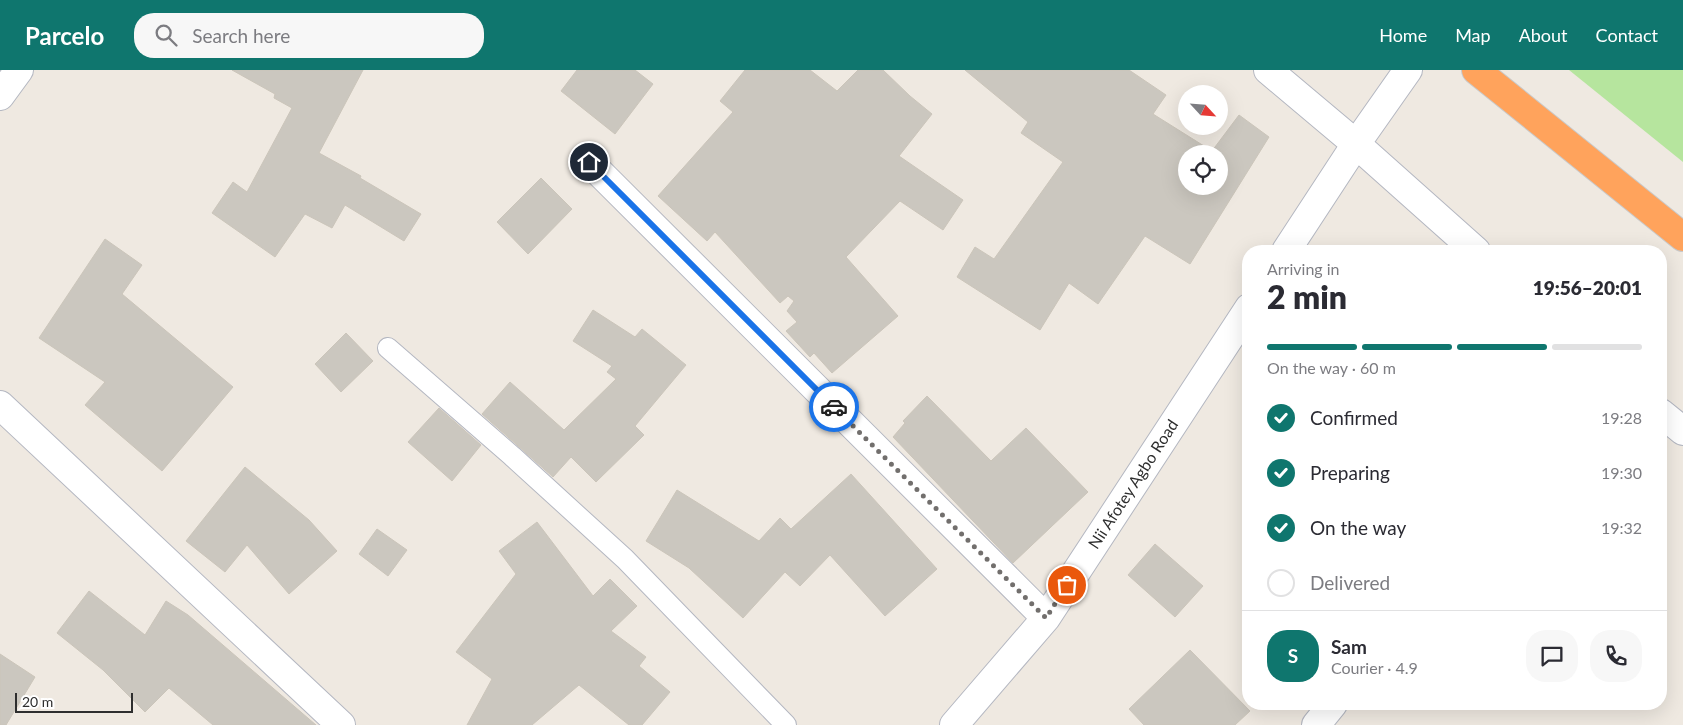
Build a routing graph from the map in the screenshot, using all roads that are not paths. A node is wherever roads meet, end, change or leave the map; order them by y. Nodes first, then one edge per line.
1 (18, 70) edge
2 (1268, 70) edge
3 (1408, 70) edge
4 (1476, 70) edge
5 (0, 96) edge
6 (1356, 144) junction
7 (589, 162) dead end
8 (1683, 237) edge
9 (1290, 245) edge
10 (1469, 245) edge
11 (1242, 319) edge
12 (388, 348) dead end
13 (0, 405) edge
14 (1667, 418) edge
15 (1683, 431) edge
16 (1046, 618) junction
17 (1327, 710) edge
18 (341, 725) edge
19 (786, 725) edge
20 (954, 725) edge
21 (1316, 725) edge

1 - 5 street
2 - 6 street
3 - 6 street
4 - 8 highway
6 - 9 street
6 - 10 street
7 - 16 street
11 - 16 street, Nii Afotey Agbo Road
12 - 19 lane
13 - 18 street
14 - 15 street
16 - 20 street, Nii Afotey Agbo Road
17 - 21 street

